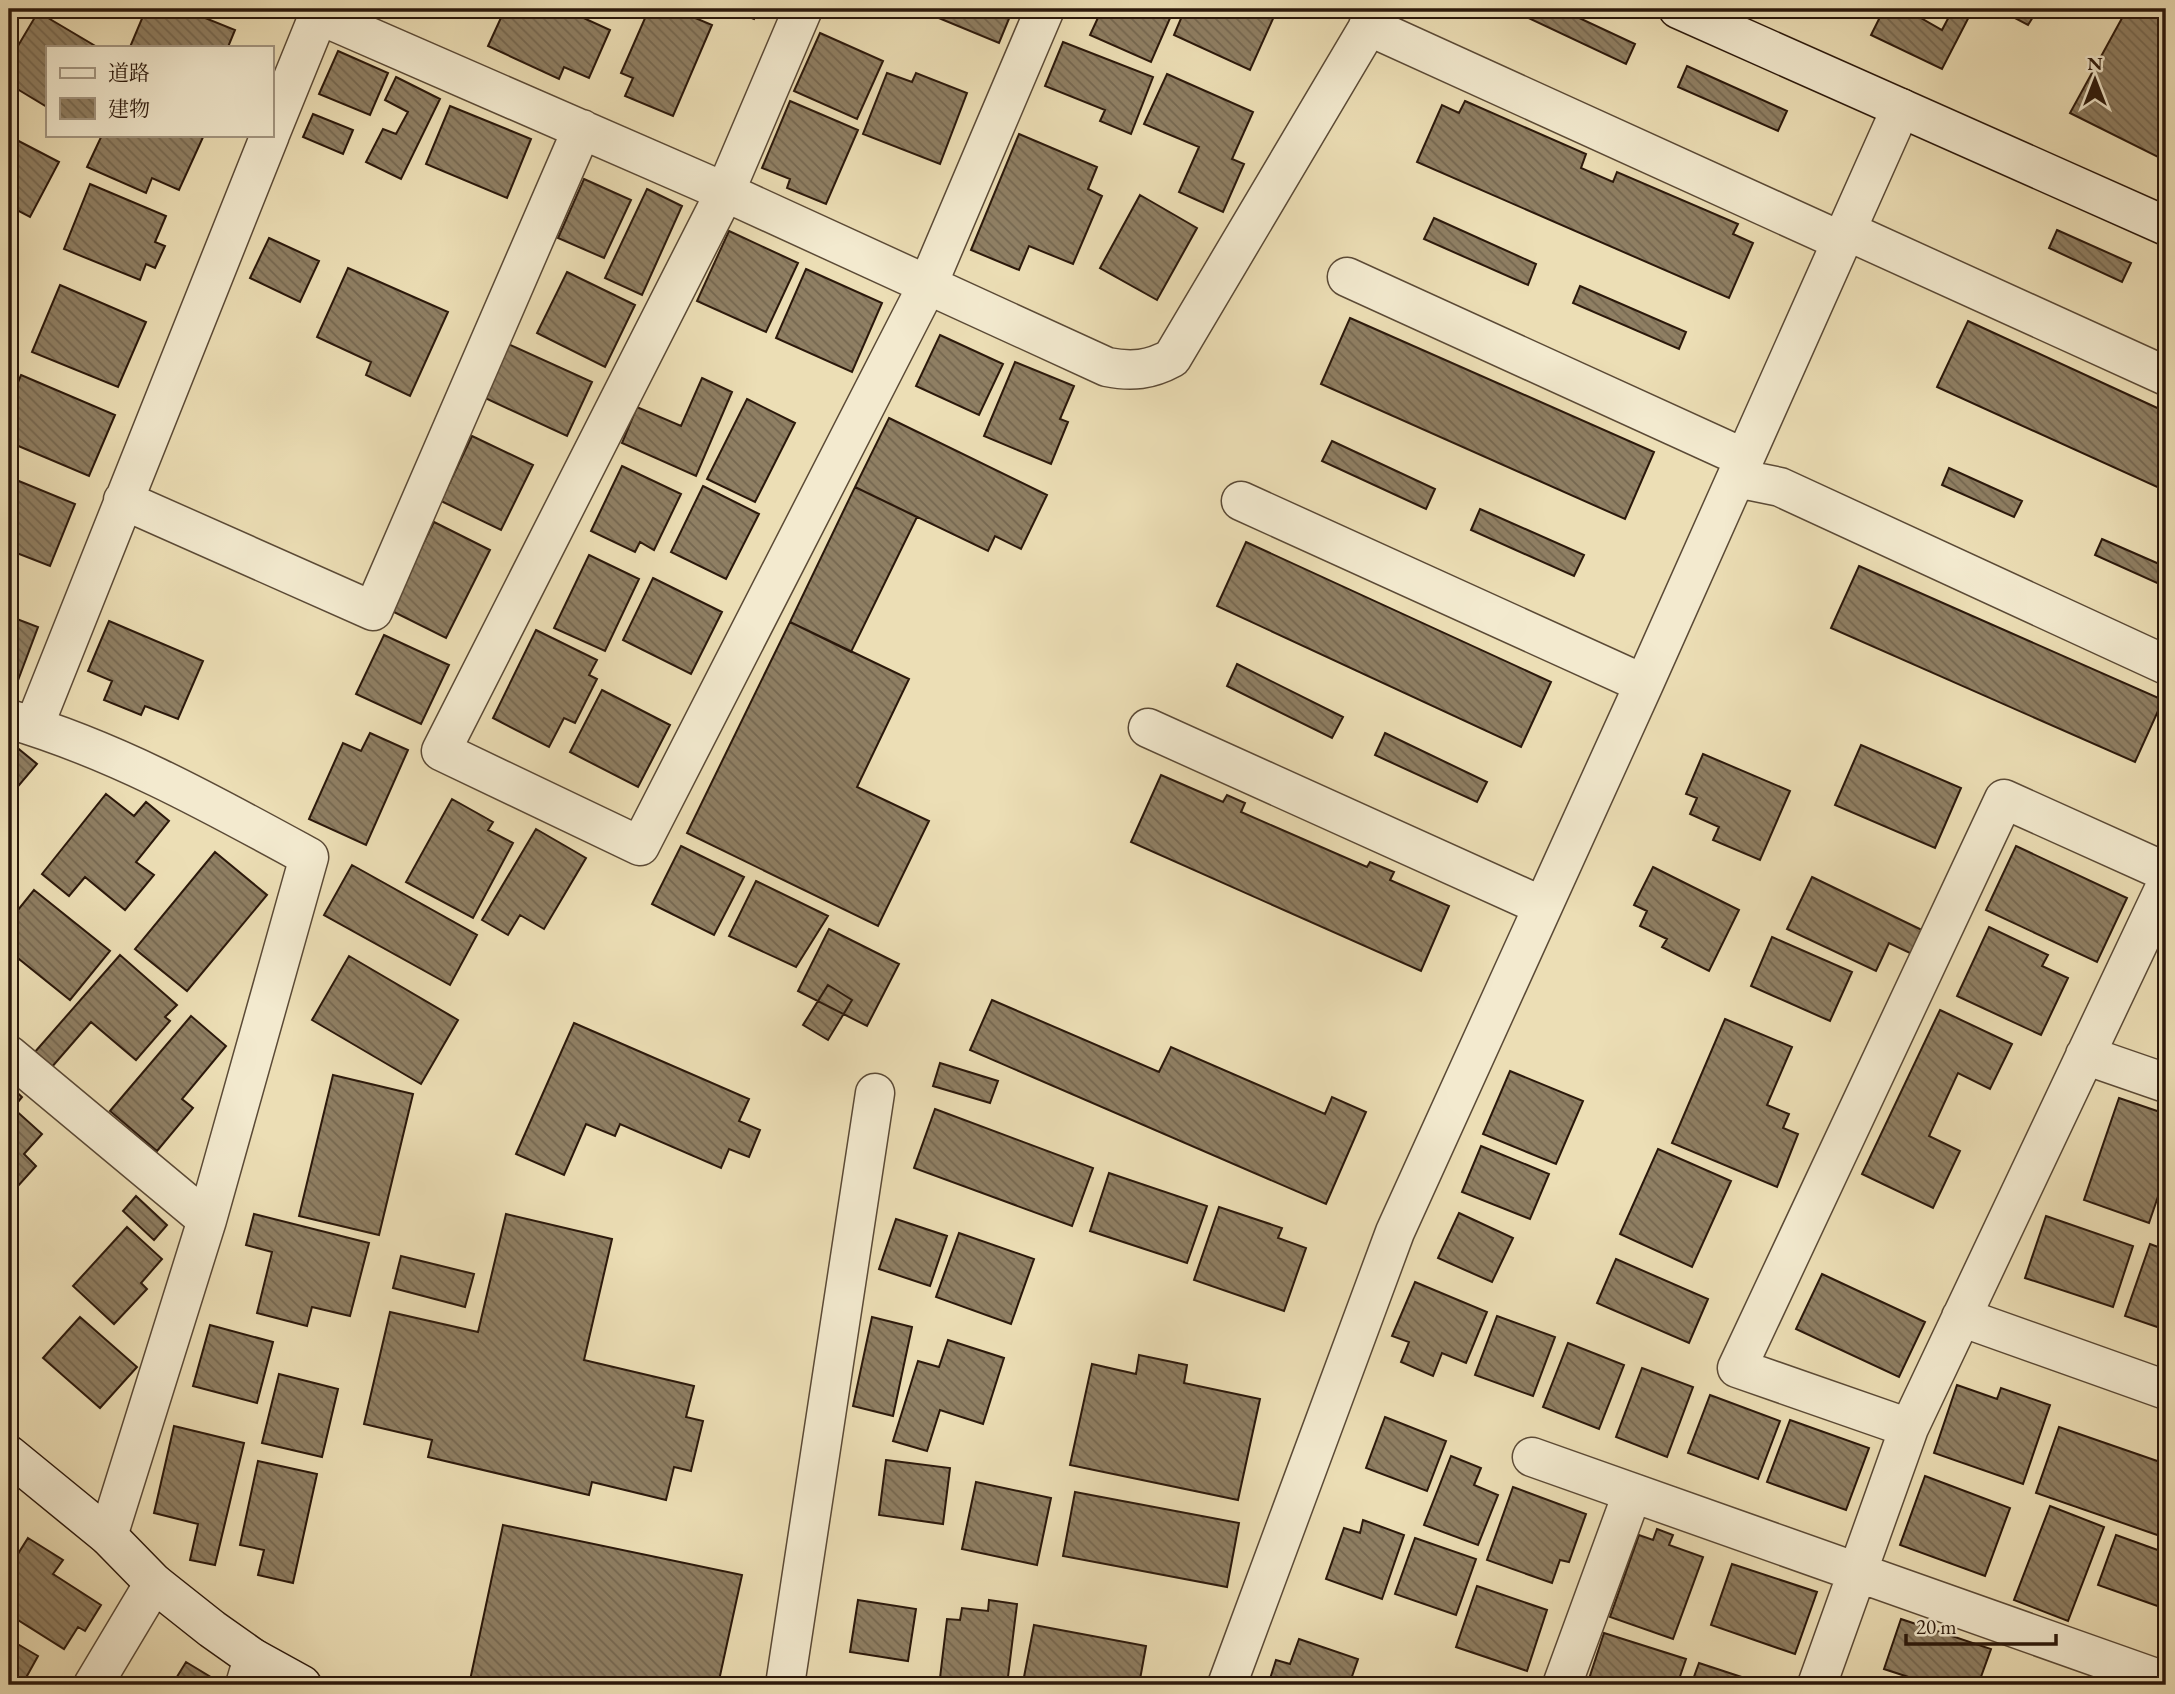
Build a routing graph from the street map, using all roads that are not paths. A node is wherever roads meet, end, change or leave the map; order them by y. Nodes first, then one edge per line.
1 (803, 9) edge
2 (1045, 9) edge
3 (1678, 9) edge
4 (320, 12) edge
5 (1373, 18) edge
6 (1900, 108) junction
7 (273, 128) edge
8 (582, 130) junction
9 (270, 136) edge
10 (725, 192) junction
11 (2166, 226) edge
12 (1844, 236) junction
13 (1347, 277) dead end
14 (928, 284) junction
15 (2166, 376) edge
16 (1740, 468) junction
17 (122, 500) junction
18 (1241, 501) dead end
19 (2166, 665) edge
20 (1644, 684) junction
21 (21, 722) edge
22 (1147, 728) dead end
23 (2166, 872) edge
24 (2166, 885) edge
25 (1542, 906) junction
26 (9, 1055) edge
27 (2085, 1055) junction
28 (2166, 1083) edge
29 (875, 1093) dead end
30 (207, 1220) junction
31 (1961, 1317) junction
32 (2166, 1390) edge
33 (1909, 1428) junction
34 (9, 1455) edge
35 (1531, 1457) dead end
36 (1632, 1494) junction
37 (108, 1536) junction
38 (1856, 1572) junction
39 (154, 1583) junction
40 (249, 1672) edge
41 (93, 1685) edge
42 (302, 1685) edge
43 (785, 1685) edge
44 (1227, 1685) edge
45 (1562, 1685) edge
46 (1817, 1685) edge
47 (2150, 1685) edge

1 - 10 street
2 - 14 street
3 - 6 street
4 - 7 street
4 - 8 street
5 - 12 street
5 - 14 street
6 - 11 street
6 - 12 street
8 - 10 street
8 - 17 street
9 - 17 street
10 - 14 street
10 - 14 street
12 - 15 street
12 - 16 street
13 - 16 street
16 - 19 street
16 - 20 street
17 - 21 street
18 - 20 street
20 - 25 street
21 - 30 street
22 - 25 street
23 - 33 street
24 - 27 street
25 - 44 street
26 - 30 street
27 - 28 street
27 - 31 street
29 - 43 street
30 - 37 street
31 - 32 street
31 - 33 street
33 - 38 street
34 - 37 street
35 - 36 street
36 - 38 street
36 - 45 street
37 - 39 street
38 - 46 street
38 - 47 street
39 - 40 street
39 - 41 street
40 - 42 street

